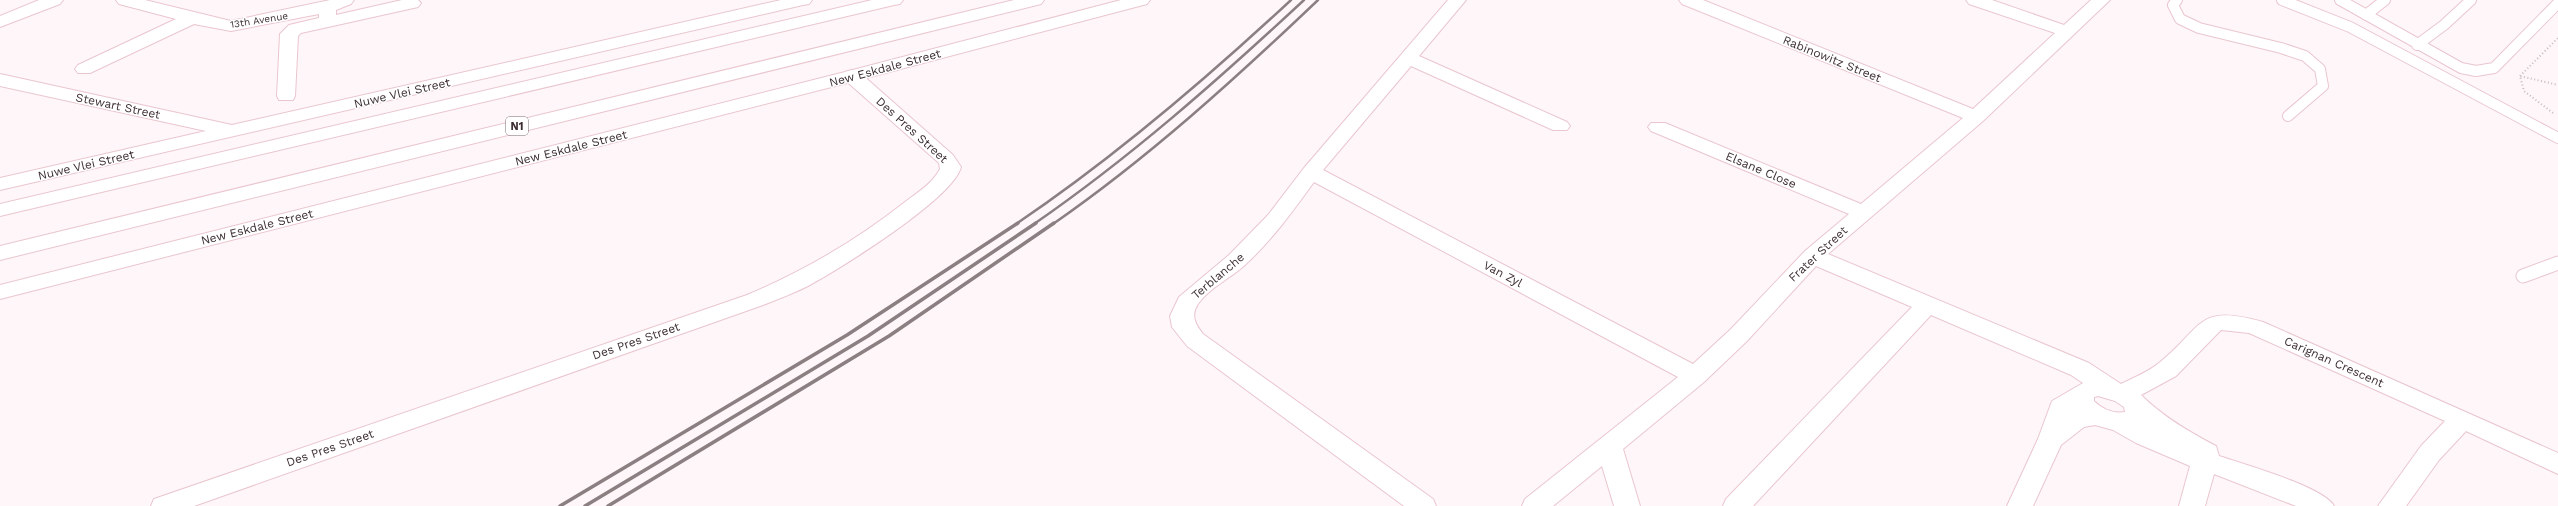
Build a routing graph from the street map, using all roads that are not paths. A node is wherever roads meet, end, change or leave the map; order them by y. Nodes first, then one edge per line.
1 (54, 0) edge
2 (125, 0) edge
3 (345, 0) edge
4 (803, 0) edge
5 (894, 0) edge
6 (1035, 0) edge
7 (1141, 0) edge
8 (1458, 0) edge
9 (1688, 0) edge
10 (1975, 0) edge
11 (2101, 0) edge
12 (2177, 0) edge
13 (2282, 0) edge
14 (2340, 0) edge
15 (2385, 0) edge
16 (2471, 0) edge
17 (412, 2) dead end
18 (2558, 3) edge
19 (327, 13) junction
20 (2366, 16) junction
21 (192, 18) junction
22 (0, 22) edge
23 (2066, 31) junction
24 (2417, 45) junction
25 (673, 52) junction
26 (1408, 58) junction
27 (84, 69) dead end
28 (852, 76) junction
29 (0, 80) edge
30 (286, 96) dead end
31 (2288, 116) dead end
32 (1976, 117) junction
33 (1560, 126) dead end
34 (1658, 127) dead end
35 (236, 131) junction
36 (2558, 138) edge
37 (1311, 172) junction
38 (0, 184) edge
39 (0, 197) edge
40 (0, 210) edge
41 (1863, 212) junction
42 (0, 253) edge
43 (1813, 256) junction
44 (2558, 263) edge
45 (2522, 276) dead end
46 (0, 292) edge
47 (1927, 305) junction
48 (2027, 348) junction
49 (1695, 376) junction
50 (2083, 393) junction
51 (2123, 403) junction
52 (2097, 416) junction
53 (2464, 419) junction
54 (2051, 439) junction
55 (1608, 446) junction
56 (2206, 457) junction
57 (2558, 464) edge
58 (164, 506) edge
59 (1423, 506) edge
60 (1535, 506) edge
61 (1626, 506) edge
62 (1736, 506) edge
63 (2020, 506) edge
64 (2192, 506) edge
65 (2321, 506) edge
66 (2391, 506) edge

1 - 22 main road
2 - 21 main road, 13th Avenue
3 - 19 main road
4 - 35 main road, Nuwe Vlei Street
5 - 25 main road
6 - 42 main road, N1
7 - 28 main road, New Eskdale Street
8 - 26 main road, Terblanche
9 - 32 main road, Rabinowitz Street
10 - 23 main road
11 - 23 main road, Frater Street
12 - 31 lane
13 - 36 lane
14 - 20 lane
15 - 20 lane
16 - 24 lane
17 - 19 main road
18 - 24 lane
19 - 21 main road, 13th Avenue
19 - 30 main road
20 - 24 lane
21 - 27 main road
23 - 32 main road, Frater Street
25 - 39 main road
25 - 40 main road
26 - 33 main road
26 - 37 main road, Terblanche
28 - 46 main road, New Eskdale Street
28 - 58 main road, Des Pres Street
29 - 35 main road, Stewart Street
32 - 41 main road, Frater Street
34 - 41 main road, Elsane Close
35 - 38 main road, Nuwe Vlei Street
37 - 49 main road, Van Zyl
37 - 59 main road, Terblanche
41 - 43 main road, Frater Street
43 - 47 main road
43 - 49 main road, Frater Street
44 - 45 lane
47 - 48 main road
47 - 62 main road
48 - 50 main road
48 - 51 main road
49 - 55 main road, Frater Street
50 - 51 main road
50 - 52 main road
50 - 54 main road
51 - 52 main road
51 - 53 main road, Carignan Crescent
51 - 56 main road
52 - 54 main road
53 - 57 main road, Carignan Crescent
53 - 66 main road
54 - 63 main road
55 - 60 main road, Frater Street
55 - 61 main road
56 - 64 main road
56 - 65 main road

